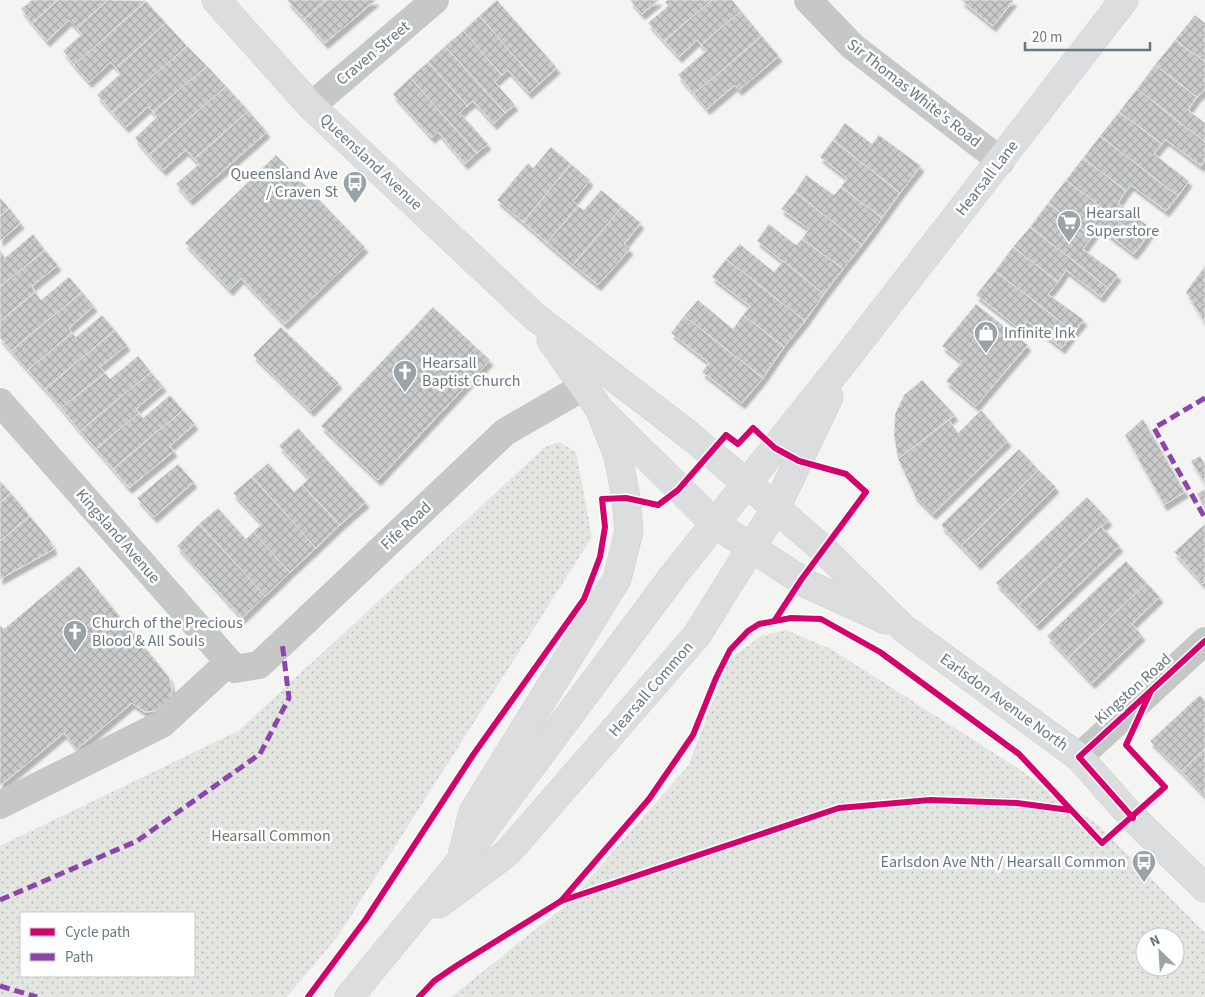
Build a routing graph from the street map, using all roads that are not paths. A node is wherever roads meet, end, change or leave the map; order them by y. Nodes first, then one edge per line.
1 (216, 0) edge
2 (435, 0) edge
3 (808, 0) edge
4 (1124, 0) edge
5 (312, 106) junction
6 (1001, 161) junction
7 (534, 316) junction
8 (849, 355) junction
9 (583, 387) junction
10 (0, 402) edge
11 (600, 410) junction
12 (746, 484) junction
13 (776, 508) junction
14 (715, 524) junction
15 (750, 548) junction
16 (903, 628) junction
17 (1205, 642) edge
18 (232, 665) junction
19 (1079, 757) junction
20 (0, 806) edge
21 (460, 862) junction
22 (1205, 888) edge
23 (410, 926) junction
24 (349, 997) edge

1 - 5 main road, Queensland Avenue
2 - 5 street, Craven Street
3 - 6 street, Sir Thomas White's Road
4 - 6 main road, Hearsall Lane
5 - 7 main road, Queensland Avenue
6 - 8 main road, Hearsall Lane
7 - 9 main road, Queensland Avenue
7 - 12 main road, Queensland Avenue
8 - 12 main road, Hearsall Lane
8 - 13 main road, Hearsall Lane
9 - 11 main road, Queensland Avenue
9 - 18 street, Fife Road
10 - 18 street, Kingsland Avenue
11 - 14 main road, Queensland Avenue
11 - 21 main road
12 - 13 main road, Earlsdon Avenue North
12 - 14 main road, Hearsall Common
13 - 15 main road, Hearsall Common
13 - 16 main road, Earlsdon Avenue North
14 - 15 main road, Earlsdon Avenue North
14 - 21 main road, Hearsall Common
15 - 16 main road, Earlsdon Avenue North
15 - 23 main road, Hearsall Common
16 - 19 main road, Earlsdon Avenue North
17 - 19 street, Kingston Road
18 - 20 street
19 - 22 main road, Earlsdon Avenue North
21 - 23 main road, Hearsall Common
23 - 24 main road, Hearsall Common

